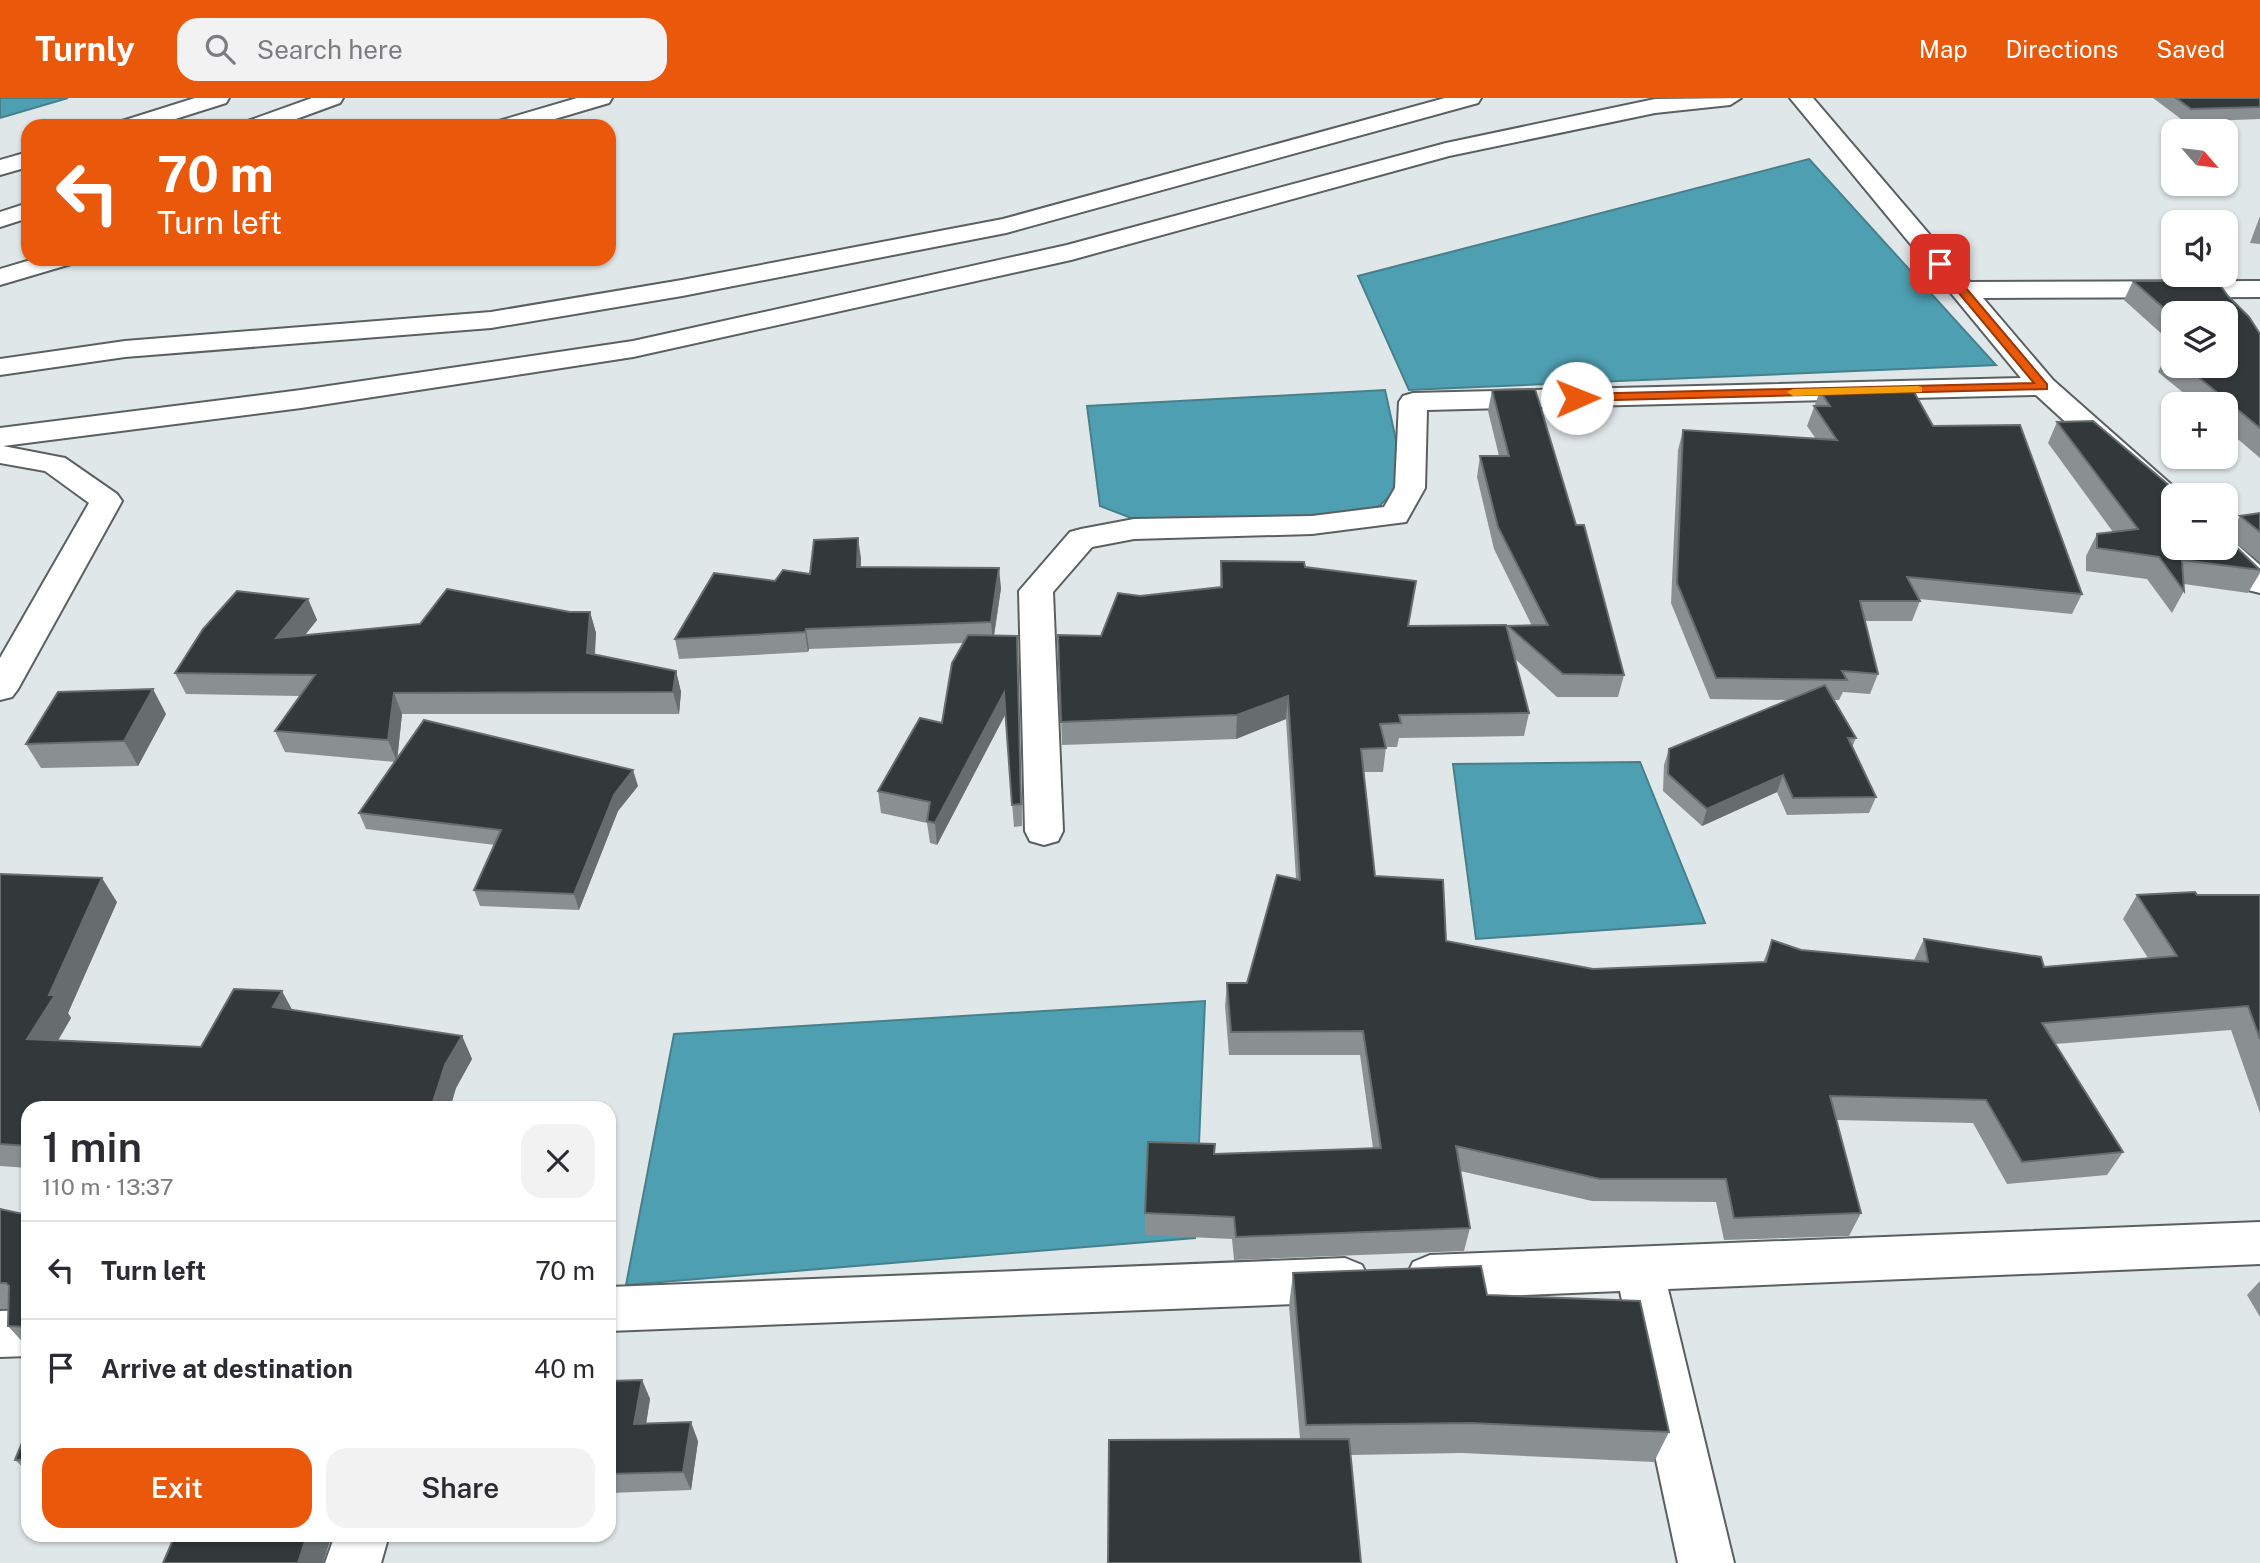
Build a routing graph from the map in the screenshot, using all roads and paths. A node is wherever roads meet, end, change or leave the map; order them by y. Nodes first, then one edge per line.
1 (218, 98) edge
2 (332, 98) edge
3 (601, 98) edge
4 (1471, 98) edge
5 (1730, 98) edge
6 (1801, 98) edge
7 (152, 119) edge
8 (275, 119) edge
9 (530, 119) edge
10 (21, 161) edge
11 (0, 167) edge
12 (21, 212) edge
13 (0, 220) edge
14 (38, 266) edge
15 (0, 277) edge
16 (2260, 289) edge
17 (1962, 290) junction
18 (0, 367) edge
19 (2043, 386) junction
20 (0, 437) edge
21 (0, 454) edge
22 (2161, 492) edge
23 (2235, 560) edge
24 (2260, 583) edge
25 (0, 689) edge
26 (1044, 831) dead end
27 (2260, 1243) edge
28 (1639, 1268) junction
29 (616, 1309) edge
30 (21, 1333) edge
31 (0, 1334) edge
32 (360, 1542) edge
33 (353, 1563) edge
34 (1706, 1563) edge

1 - 7 street
2 - 8 street
3 - 9 street
4 - 18 street
5 - 20 street
6 - 17 street
10 - 11 street
12 - 13 street
14 - 15 street
16 - 17 street
17 - 19 street
19 - 22 street
19 - 26 street
21 - 25 street
23 - 24 street
27 - 28 street
28 - 29 street
28 - 34 street
30 - 31 street
32 - 33 street

